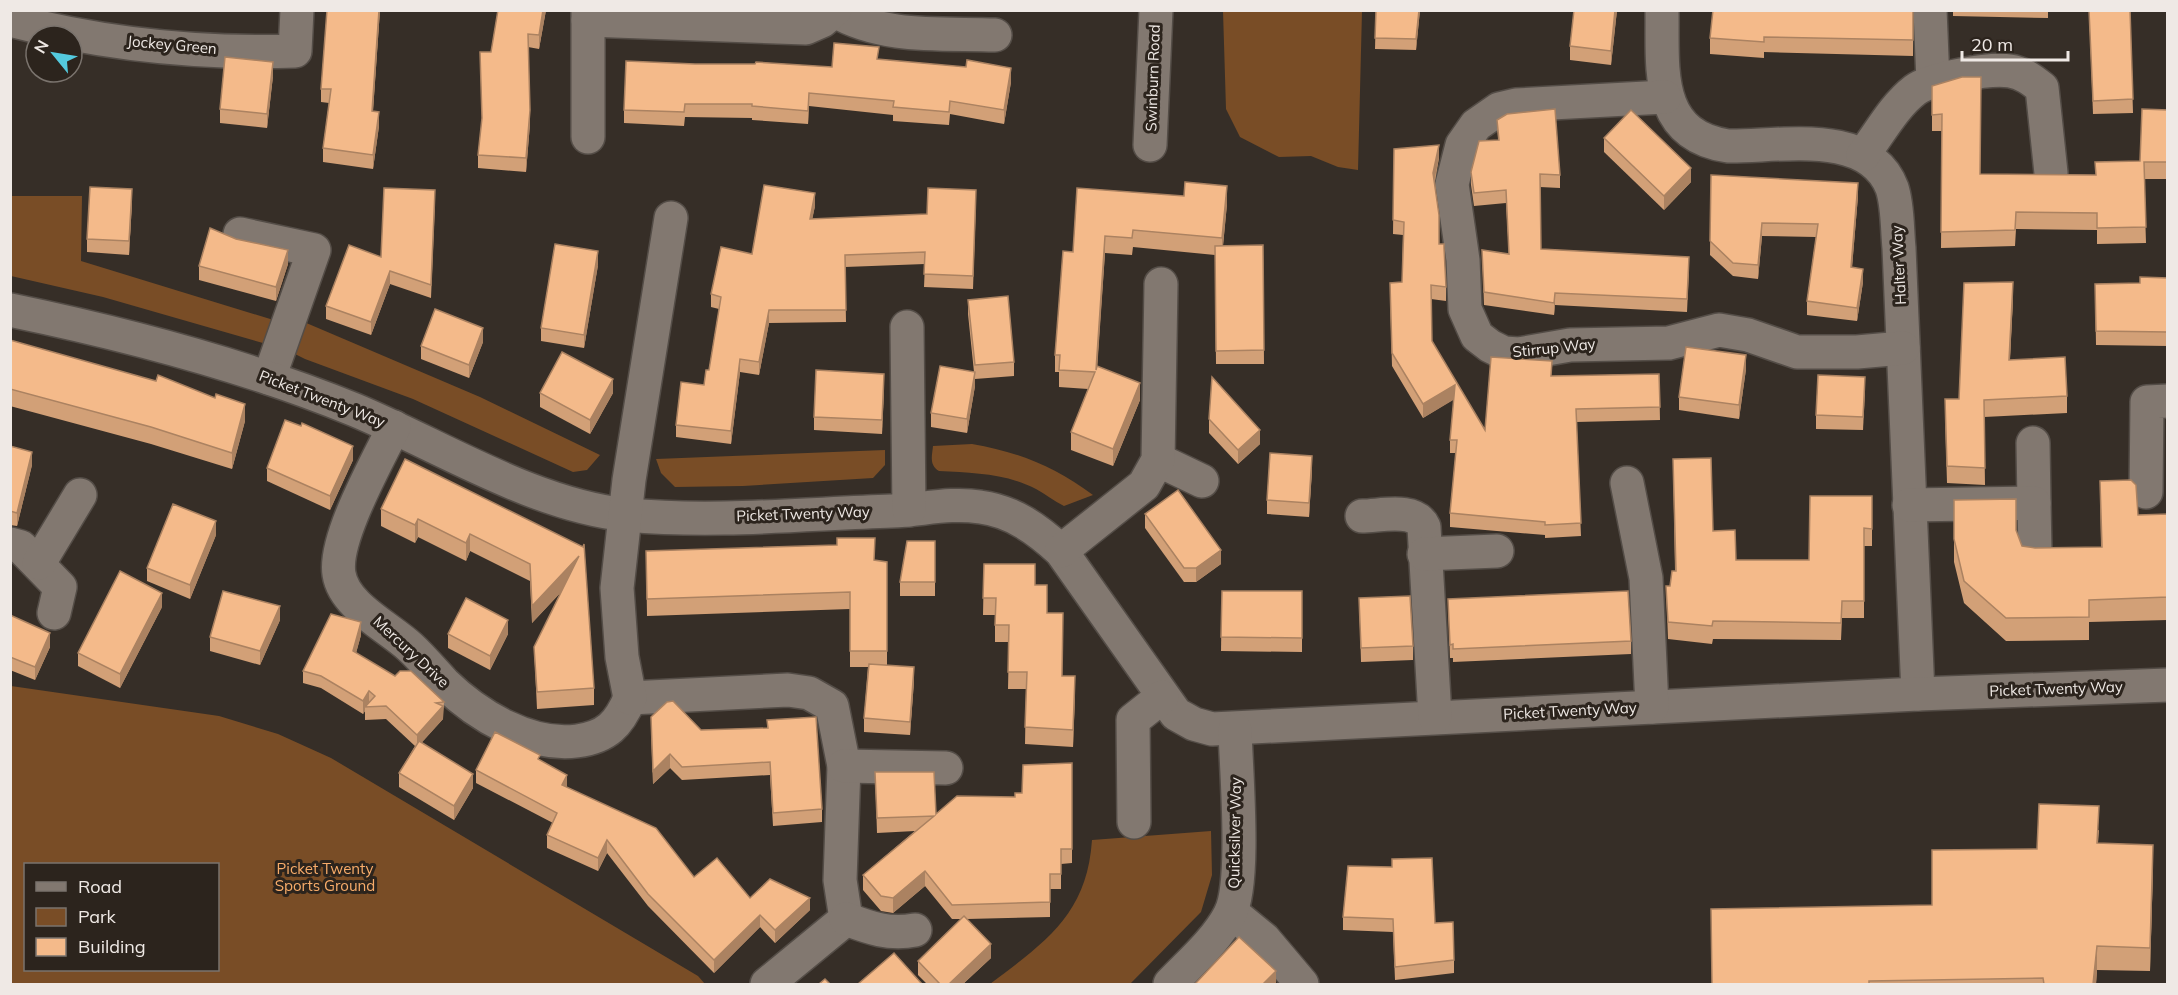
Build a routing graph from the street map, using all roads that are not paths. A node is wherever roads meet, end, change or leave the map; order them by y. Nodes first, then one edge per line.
1 (297, 10) edge
2 (1156, 10) edge
3 (1662, 10) edge
4 (1930, 10) edge
5 (835, 11) edge
6 (588, 15) edge
7 (10, 20) edge
8 (995, 35) dead end
9 (1933, 81) junction
10 (1665, 97) junction
11 (588, 137) dead end
12 (1150, 145) dead end
13 (1863, 155) junction
14 (2051, 173) edge
15 (671, 218) dead end
16 (240, 234) dead end
17 (1161, 284) dead end
18 (10, 310) edge
19 (907, 327) dead end
20 (1903, 348) junction
21 (269, 378) junction
22 (2168, 401) edge
23 (394, 427) junction
24 (2033, 443) dead end
25 (1158, 460) junction
26 (1202, 482) dead end
27 (1627, 483) dead end
28 (2146, 492) dead end
29 (80, 495) dead end
30 (2034, 503) junction
31 (1909, 505) junction
32 (909, 510) junction
33 (624, 514) junction
34 (1362, 516) dead end
35 (10, 544) edge
36 (1061, 551) junction
37 (1497, 551) dead end
38 (2035, 552) edge
39 (1424, 554) junction
40 (39, 563) junction
41 (54, 613) dead end
42 (2168, 685) edge
43 (1918, 694) junction
44 (630, 698) junction
45 (1162, 698) junction
46 (1652, 707) junction
47 (1435, 717) junction
48 (1235, 730) junction
49 (844, 766) junction
50 (946, 768) dead end
51 (1134, 822) dead end
52 (1231, 912) junction
53 (846, 919) junction
54 (915, 930) dead end
55 (767, 984) edge
56 (1170, 984) edge
57 (1302, 984) edge

1 - 7 street, Jockey Green
2 - 12 street, Swinburn Road
3 - 10 street
4 - 9 street
5 - 6 street
5 - 8 street
6 - 11 street
9 - 13 street
9 - 14 street
10 - 13 street, Halter Way
10 - 20 street, Stirrup Way
13 - 20 street, Halter Way
15 - 33 street
16 - 21 street
17 - 25 street
18 - 21 street, Picket Twenty Way
19 - 32 street
20 - 31 street, Halter Way
21 - 23 street, Picket Twenty Way
22 - 28 street
23 - 33 street, Picket Twenty Way
23 - 44 street, Mercury Drive
24 - 30 street
25 - 26 street
25 - 36 street
27 - 46 street
29 - 40 street
30 - 31 street
30 - 38 street
31 - 43 street, Halter Way
32 - 33 street, Picket Twenty Way
32 - 36 street, Picket Twenty Way
33 - 44 street
34 - 39 street
35 - 40 street
36 - 45 street, Picket Twenty Way
37 - 39 street
39 - 47 street
40 - 41 street
42 - 43 street, Picket Twenty Way
43 - 46 street, Picket Twenty Way
44 - 49 street
45 - 48 street, Picket Twenty Way
45 - 51 street
46 - 47 street, Picket Twenty Way
47 - 48 street, Picket Twenty Way
48 - 52 street, Quicksilver Way
49 - 50 street
49 - 53 street
52 - 56 street, Quicksilver Way
52 - 57 street
53 - 54 street
53 - 55 street

